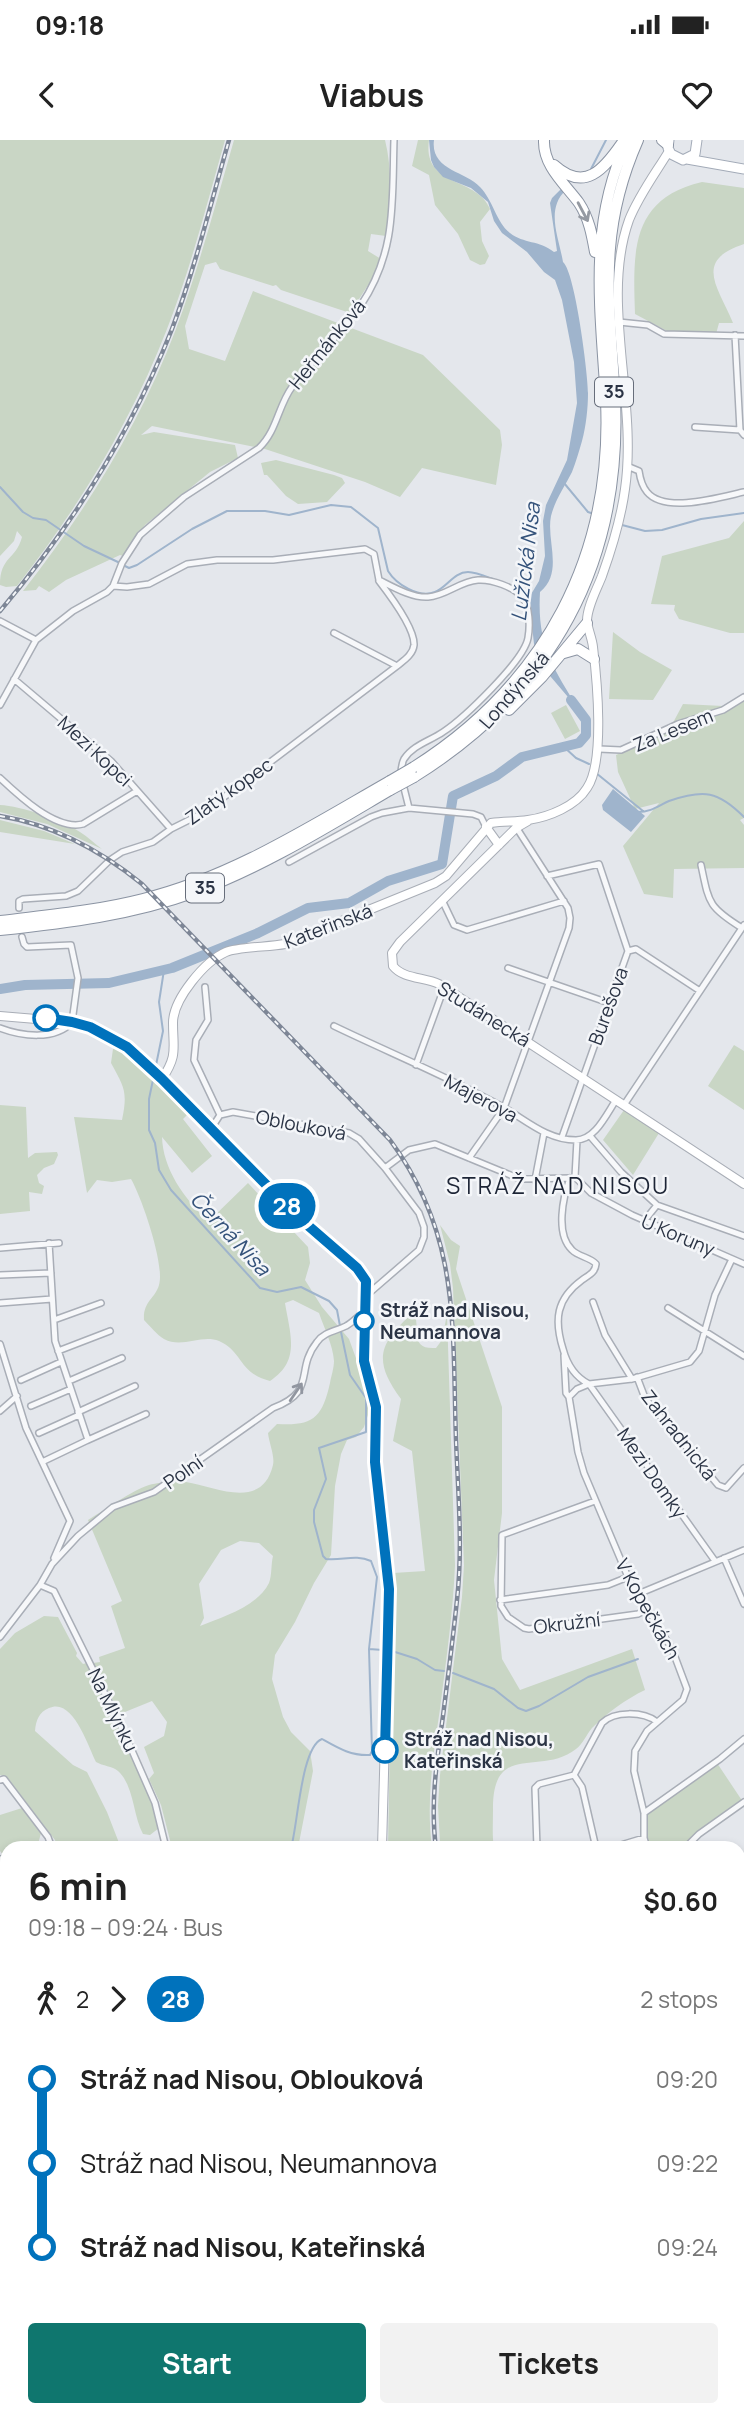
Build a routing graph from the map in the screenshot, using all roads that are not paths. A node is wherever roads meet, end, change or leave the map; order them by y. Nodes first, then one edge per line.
1 (394, 140) edge
2 (544, 140) edge
3 (626, 140) edge
4 (638, 140) edge
5 (698, 143) edge
6 (669, 147) edge
7 (546, 155) junction
8 (687, 159) junction
9 (711, 163) junction
10 (744, 169) edge
11 (598, 292) junction
12 (620, 321) junction
13 (735, 335) junction
14 (744, 336) edge
15 (695, 427) dead end
16 (742, 432) edge
17 (627, 466) junction
18 (744, 492) edge
19 (379, 580) junction
20 (113, 586) junction
21 (0, 621) edge
22 (587, 623) junction
23 (334, 633) dead end
24 (36, 640) junction
25 (564, 653) junction
26 (594, 659) junction
27 (397, 666) junction
28 (538, 667) junction
29 (14, 679) junction
30 (744, 697) edge
31 (0, 705) edge
32 (599, 749) junction
33 (414, 772) junction
34 (0, 778) edge
35 (390, 786) junction
36 (138, 791) junction
37 (409, 808) junction
38 (530, 820) junction
39 (507, 821) junction
40 (486, 827) junction
41 (516, 828) junction
42 (171, 829) junction
43 (499, 845) junction
44 (289, 862) dead end
45 (701, 865) dead end
46 (547, 876) junction
47 (442, 900) junction
48 (564, 901) junction
49 (19, 908) dead end
50 (0, 920) edge
51 (743, 926) edge
52 (0, 929) edge
53 (22, 937) dead end
54 (628, 951) junction
55 (508, 968) dead end
56 (549, 982) junction
57 (205, 987) dead end
58 (444, 988) junction
59 (700, 990) junction
60 (609, 1003) junction
61 (0, 1016) edge
62 (72, 1022) junction
63 (334, 1026) dead end
64 (0, 1028) edge
65 (528, 1041) junction
66 (416, 1065) junction
67 (583, 1077) junction
68 (162, 1079) junction
69 (620, 1103) junction
70 (504, 1108) junction
71 (220, 1115) junction
72 (211, 1129) junction
73 (544, 1133) junction
74 (590, 1136) junction
75 (562, 1137) junction
76 (577, 1140) junction
77 (469, 1158) junction
78 (385, 1168) junction
79 (573, 1178) junction
80 (535, 1180) junction
81 (744, 1184) edge
82 (657, 1205) junction
83 (645, 1220) junction
84 (744, 1236) edge
85 (59, 1243) dead end
86 (49, 1244) junction
87 (0, 1248) edge
88 (732, 1259) junction
89 (744, 1264) edge
90 (51, 1273) junction
91 (0, 1275) edge
92 (367, 1295) junction
93 (52, 1299) junction
94 (593, 1302) dead end
95 (0, 1303) edge
96 (101, 1303) dead end
97 (668, 1308) dead end
98 (364, 1312) junction
99 (54, 1320) junction
100 (110, 1331) dead end
101 (704, 1331) junction
102 (0, 1344) edge
103 (58, 1351) junction
104 (564, 1352) junction
105 (744, 1356) edge
106 (122, 1358) dead end
107 (61, 1362) junction
108 (635, 1378) junction
109 (21, 1380) dead end
110 (69, 1381) junction
111 (589, 1384) junction
112 (135, 1386) dead end
113 (71, 1389) junction
114 (16, 1396) junction
115 (569, 1397) junction
116 (31, 1406) dead end
117 (0, 1411) edge
118 (78, 1413) junction
119 (146, 1414) dead end
120 (39, 1433) dead end
121 (88, 1440) junction
122 (42, 1462) junction
123 (744, 1468) edge
124 (595, 1501) junction
125 (744, 1550) edge
126 (724, 1558) junction
127 (715, 1562) junction
128 (52, 1564) junction
129 (628, 1577) junction
130 (40, 1585) junction
131 (638, 1594) junction
132 (500, 1600) junction
133 (744, 1604) edge
134 (647, 1609) junction
135 (0, 1637) edge
136 (657, 1722) junction
137 (744, 1739) edge
138 (574, 1775) junction
139 (0, 1780) edge
140 (744, 1802) edge
141 (644, 1813) junction
142 (644, 1838) junction
143 (49, 1841) edge
144 (164, 1841) edge
145 (382, 1841) edge
146 (537, 1841) edge
147 (594, 1841) edge
148 (634, 1841) edge
149 (645, 1841) edge
150 (692, 1841) edge

1 - 20 street, Heřmánková
2 - 7 highway
3 - 7 highway
3 - 11 highway, Londýnská / 35
4 - 28 highway, Londýnská / 35
5 - 8 main road
5 - 9 main road
6 - 8 main road
6 - 12 street
7 -> 11 highway
8 - 9 main road
9 - 10 main road
11 - 28 highway, Londýnská / 35
12 - 13 street
12 - 17 street
13 - 14 street
13 - 16 street
15 - 16 street
17 - 18 street
17 - 22 street
19 - 20 street, Zlatý kopec
19 - 27 street, Zlatý kopec
19 - 37 street
20 - 24 street
21 - 24 street
22 - 25 highway
22 - 26 street
23 - 27 street
24 - 29 street
25 - 26 highway
25 - 28 highway
26 - 32 street
27 - 42 street, Zlatý kopec
28 - 33 highway, Londýnská / 35
28 - 33 highway, Londýnská / 35
29 - 31 street
29 - 36 street, Mezi Kopci
30 - 32 street, Za Lesem
32 - 38 street
33 - 35 highway, Londýnská / 35, bridge
34 - 36 street
35 - 50 highway, Londýnská / 35
35 - 52 highway, Londýnská / 35
36 - 42 street, Mezi Kopci
37 - 40 street
37 - 44 street
38 - 39 street
38 - 41 street, Studánecká
39 - 40 street
39 - 41 street
40 - 43 street
40 - 68 street, Kateřinská
41 - 43 street, Studánecká
41 - 46 street
42 - 49 street, Zlatý kopec
43 - 47 street, Studánecká
45 - 51 street
46 - 48 street
46 - 54 street, Burešova
47 - 48 street
47 - 58 street, Studánecká
48 - 56 street
51 - 59 street
53 - 62 street
54 - 59 street
54 - 60 street, Burešova
55 - 56 street
56 - 60 street
56 - 65 street
57 - 71 street
58 - 65 street, Studánecká
58 - 66 street
59 - 69 street
60 - 67 street, Burešova
61 - 62 street
62 - 64 street
62 - 68 street
63 - 66 street, Majerova
65 - 67 street, Studánecká
65 - 70 street
66 - 70 street, Majerova
67 - 69 street, Studánecká
67 - 75 street, Burešova
68 - 72 street
69 - 74 street
69 - 81 street, Studánecká
70 - 73 street, Majerova
70 - 77 street
71 - 72 street
71 - 78 street, Oblouková
72 - 92 street
73 - 75 street, Majerova
73 - 80 street
74 - 76 street
74 - 82 street
75 - 76 street, Majerova
76 - 79 street
77 - 78 street
77 - 80 street
78 - 92 street, Oblouková
79 - 80 street
79 - 83 street, U Koruny
79 - 104 street, V Kopečkách
82 - 83 street
82 - 84 street
83 - 88 street, U Koruny
85 - 86 street
86 - 87 street
86 - 90 street
88 - 89 street, U Koruny
88 - 101 street
90 - 91 street
90 - 93 street
92 - 98 street
93 - 95 street
93 - 99 street
94 - 108 street, Zahradnická
96 - 99 street
97 - 101 street
128 -> 98 street, Polní
98 - 145 street
99 - 103 street
100 - 103 street
101 - 105 street
101 - 108 street
102 - 114 street
103 - 107 street
104 - 111 street, V Kopečkách
104 - 115 street, V Kopečkách
106 - 110 street
107 - 109 street
107 - 110 street
108 - 111 street
108 - 123 street, Zahradnická
110 - 113 street
111 - 115 street
111 - 127 street, Mezi Domky
112 - 118 street
113 - 116 street
113 - 118 street
114 - 117 street
114 - 122 street
115 - 124 street, V Kopečkách
118 - 120 street
118 - 121 street
119 - 121 street
121 - 122 street
122 - 128 street
124 - 129 street, V Kopečkách
124 - 132 street
125 - 126 street
126 - 127 street
126 - 133 street
127 - 131 street
128 - 130 street, Polní
129 - 131 street, V Kopečkách
129 - 132 street, Okružní
130 - 135 street, Polní
130 - 144 street, Na Mlýnku
131 - 134 street, V Kopečkách
132 - 134 street, Okružní
134 - 136 street, V Kopečkách
136 - 138 street
136 - 141 street, V Kopečkách
137 - 141 street
138 - 146 street
138 - 147 street
139 - 143 street
140 - 150 street
141 - 142 street, V Kopečkách
142 - 148 street
142 - 149 street, V Kopečkách

